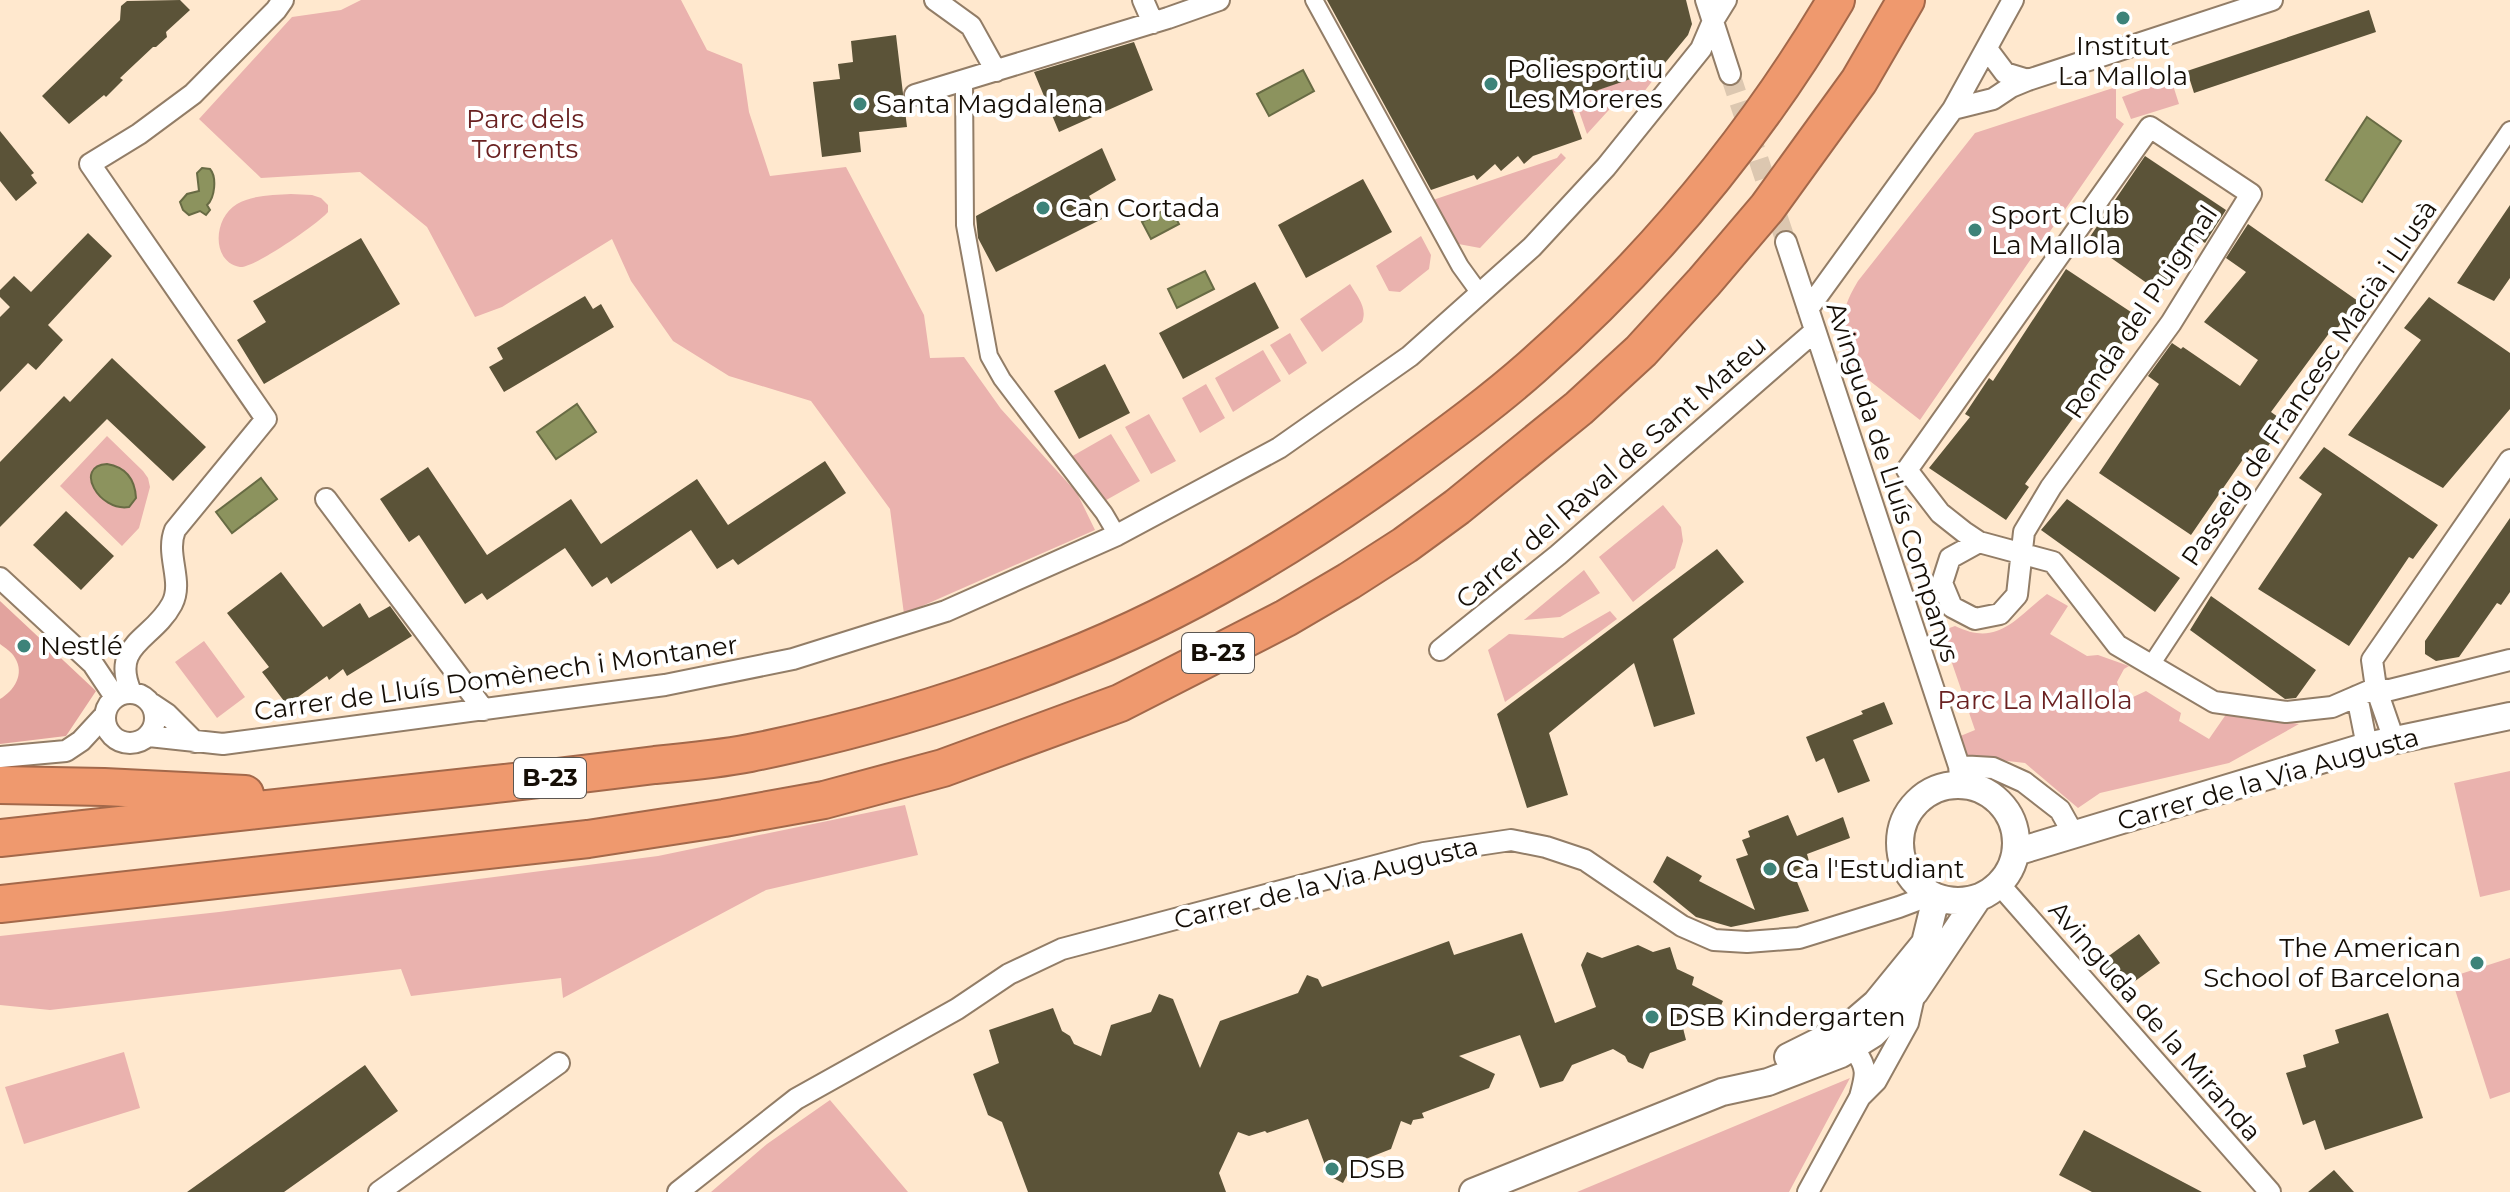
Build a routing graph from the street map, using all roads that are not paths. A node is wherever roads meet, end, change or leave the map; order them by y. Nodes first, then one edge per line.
1 (283, 0) edge
2 (935, 0) edge
3 (1143, 0) edge
4 (1219, 0) edge
5 (1314, 0) edge
6 (1706, 0) edge
7 (1726, 0) edge
8 (1836, 0) edge
9 (1906, 0) edge
10 (2013, 0) edge
11 (2272, 0) edge
12 (1713, 21) junction
13 (1153, 23) junction
14 (1987, 49) junction
15 (996, 71) junction
16 (1730, 74) tunnel mouth
17 (964, 80) junction
18 (1969, 81) junction
19 (2020, 83) junction
20 (915, 95) dead end
21 (1953, 109) junction
22 (2510, 130) edge
23 (1786, 242) tunnel mouth
24 (1481, 295) junction
25 (1808, 309) junction
26 (1815, 331) junction
27 (2510, 460) edge
28 (326, 499) dead end
29 (1117, 535) junction
30 (1979, 542) junction
31 (2021, 554) junction
32 (0, 578) edge
33 (1440, 650) dead end
34 (2510, 660) edge
35 (2151, 665) junction
36 (2366, 692) junction
37 (117, 702) junction
38 (152, 704) junction
39 (484, 710) junction
40 (2510, 716) edge
41 (149, 736) junction
42 (2394, 740) junction
43 (195, 742) junction
44 (2367, 746) junction
45 (0, 757) edge
46 (1960, 776) junction
47 (0, 785) edge
48 (358, 799) junction
49 (2074, 835) junction
50 (0, 838) edge
51 (2016, 852) junction
52 (1989, 891) junction
53 (1935, 896) junction
54 (0, 904) edge
55 (1915, 992) junction
56 (1841, 1054) junction
57 (559, 1063) dead end
58 (1722, 1092) junction
59 (1860, 1097) junction
60 (390, 1189) edge
61 (678, 1192) edge
62 (1473, 1192) edge
63 (1808, 1192) edge
64 (2270, 1192) edge

1 - 37 street
2 - 15 street
3 - 13 street
4 - 13 street
5 - 24 street
6 - 12 street
7 - 12 street, Carrer de Lluís Domènech i Montaner
8 - 48 highway, B-23
9 - 54 highway, B-23
10 - 14 street
11 - 19 street
12 - 16 street
12 - 24 street, Carrer de Lluís Domènech i Montaner
13 - 15 street
14 - 18 street
14 - 19 street
15 - 17 street
17 - 20 street
17 - 29 street
18 - 19 street
18 - 21 street
19 - 21 street
21 - 25 street
22 - 35 street, Passeig de Francesc Macià i Llusà
23 - 25 street, Avinguda de Lluís Companys
24 - 29 street, Carrer de Lluís Domènech i Montaner
25 - 26 street, Avinguda de Lluís Companys
26 - 33 street, Carrer del Raval de Sant Mateu
26 - 46 street, Avinguda de Lluís Companys
27 - 36 street
28 - 39 street
29 - 39 street, Carrer de Lluís Domènech i Montaner
30 - 31 street, Ronda del Puigmal
30 - 31 street
30 - 31 street, Ronda del Puigmal
31 - 35 street
32 - 37 street
34 - 36 street
35 - 36 street
36 - 42 street
36 - 44 street
37 - 38 street
37 - 41 street
37 - 45 street
38 - 41 street
38 - 43 street
39 - 43 street, Carrer de Lluís Domènech i Montaner
40 - 42 street, Carrer de la Via Augusta
41 - 43 street, Carrer de Lluís Domènech i Montaner
42 - 44 street, Carrer de la Via Augusta
44 - 49 street, Carrer de la Via Augusta
46 - 49 street
46 - 51 street
46 - 53 street
47 - 48 highway
48 - 50 highway, B-23
49 - 51 street, Carrer de la Via Augusta
51 - 52 street
52 - 53 street
52 - 55 street
52 - 64 street, Avinguda de la Miranda
53 - 58 street
53 - 61 street, Carrer de la Via Augusta
55 - 56 street
55 - 59 street
56 - 58 street
56 - 59 street
57 - 60 street
58 - 62 street
59 - 63 street

